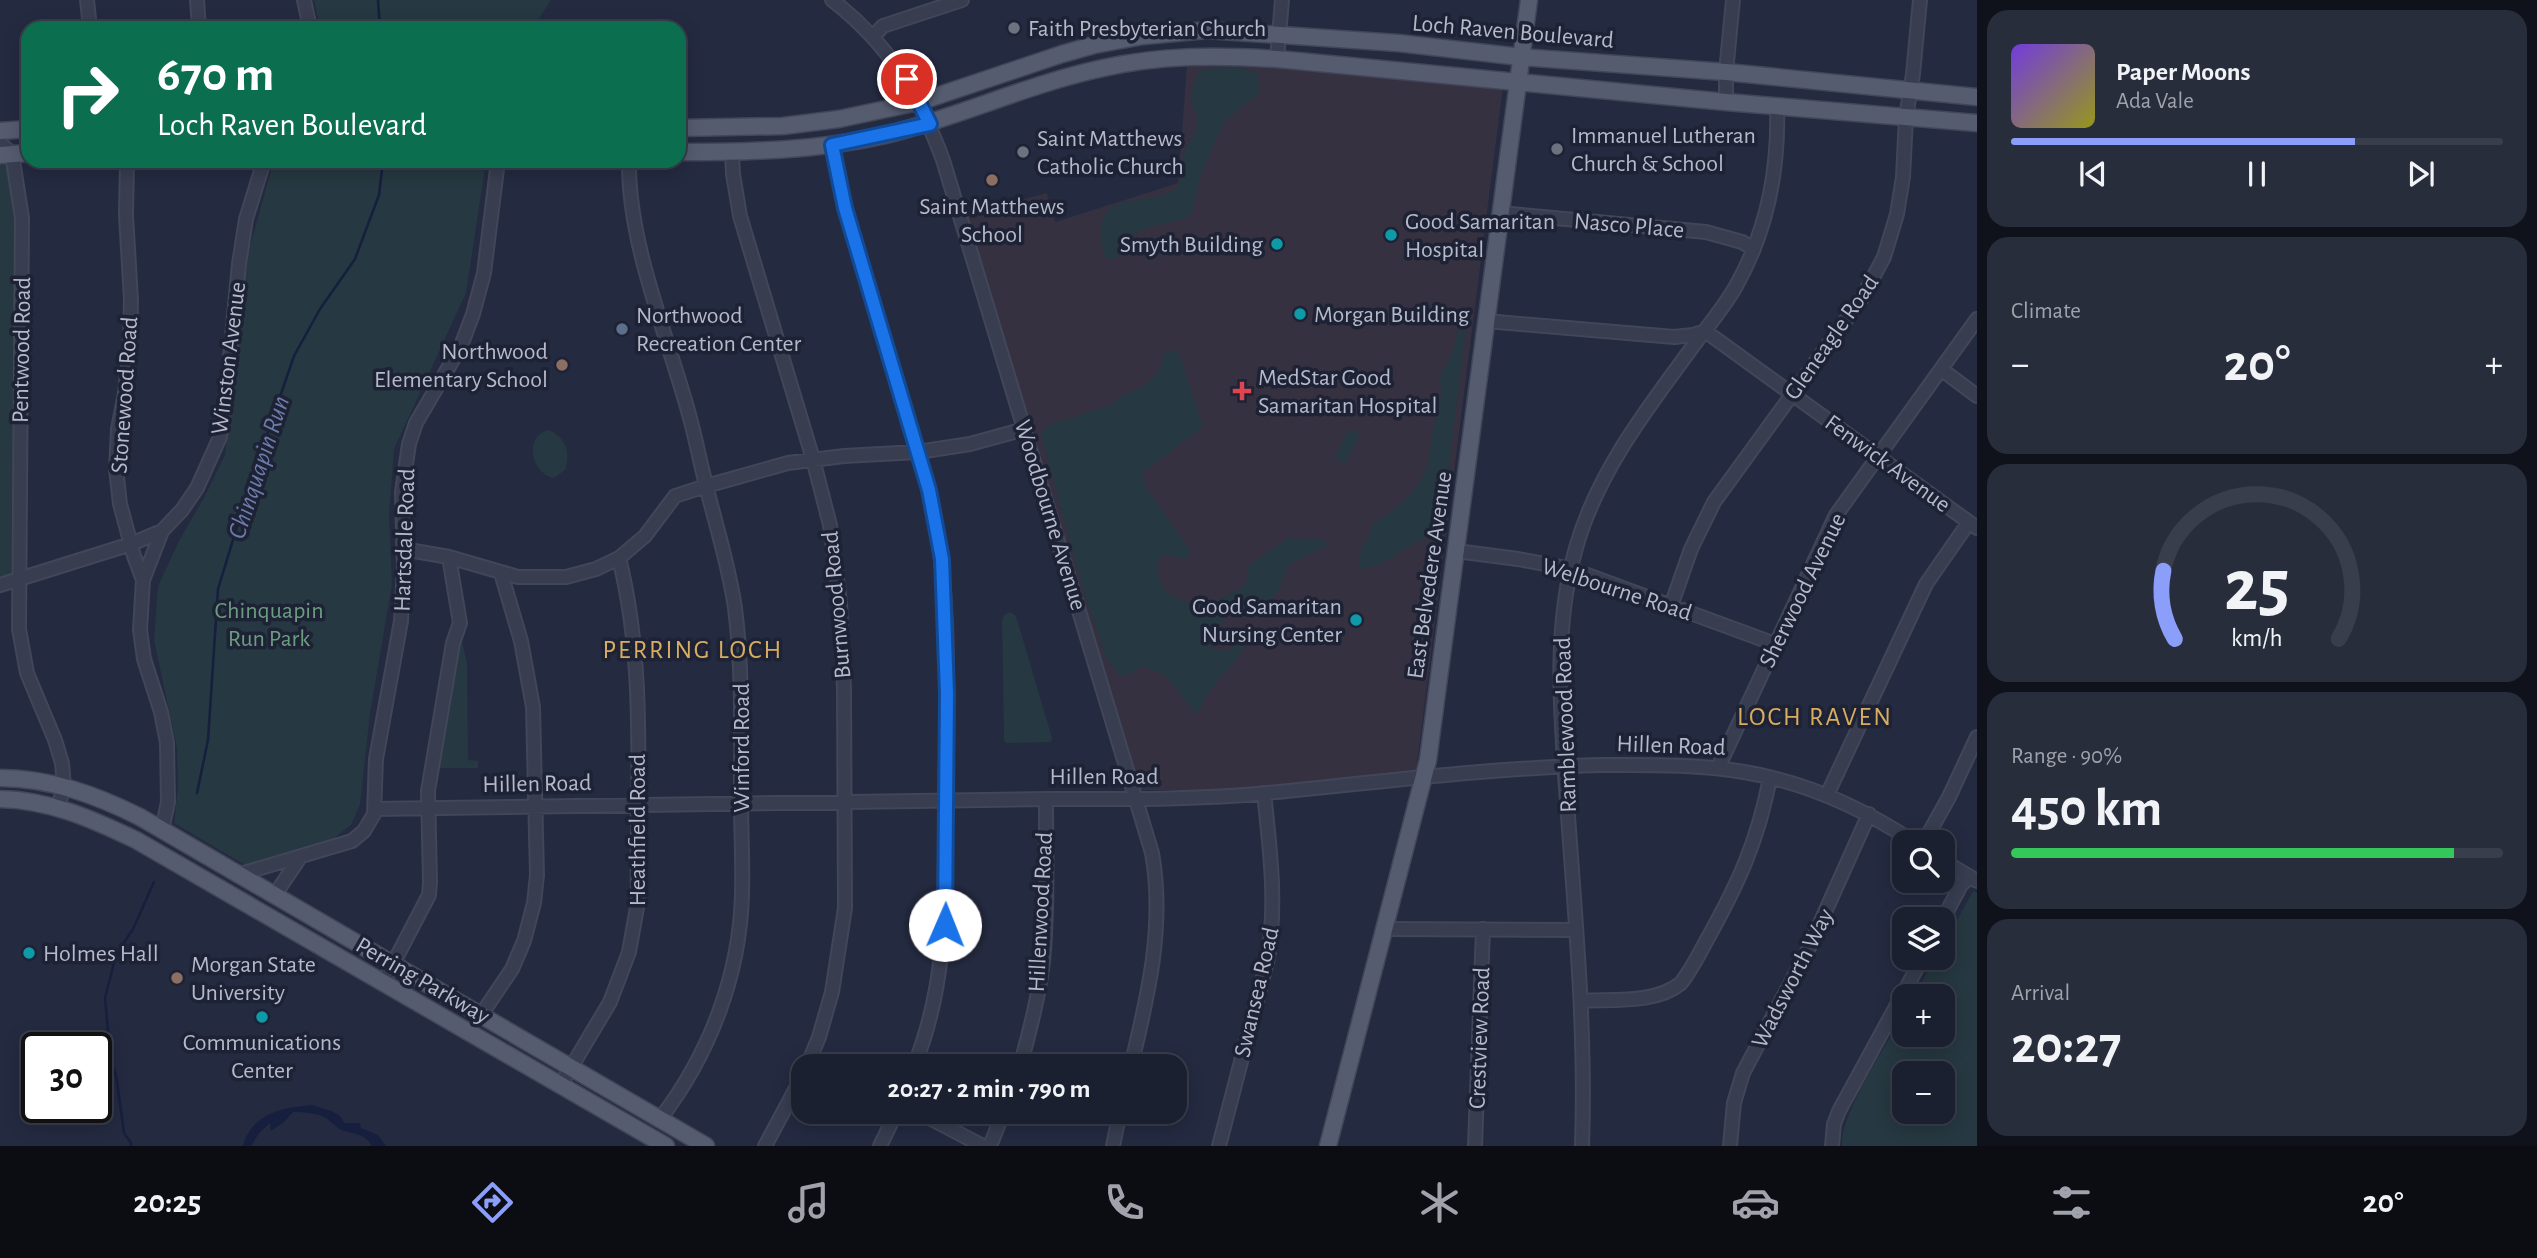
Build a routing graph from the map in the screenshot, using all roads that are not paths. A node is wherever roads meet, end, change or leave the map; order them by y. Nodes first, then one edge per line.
1 (87, 0) edge
2 (197, 0) edge
3 (303, 0) edge
4 (832, 0) edge
5 (962, 0) edge
6 (1282, 0) edge
7 (1529, 0) edge
8 (1733, 0) edge
9 (1920, 0) edge
10 (89, 21) edge
11 (199, 21) edge
12 (308, 21) edge
13 (1278, 36) junction
14 (873, 37) junction
15 (1521, 57) junction
16 (1277, 59) junction
17 (1727, 72) junction
18 (1517, 81) junction
19 (1910, 90) junction
20 (1977, 97) edge
21 (919, 102) junction
22 (1726, 102) junction
23 (1777, 106) junction
24 (1906, 117) junction
25 (1977, 123) edge
26 (804, 124) junction
27 (930, 124) junction
28 (686, 128) edge
29 (21, 130) edge
30 (0, 131) edge
31 (832, 145) junction
32 (807, 148) junction
33 (10, 151) edge
34 (686, 152) edge
35 (733, 152) junction
36 (127, 168) edge
37 (262, 168) edge
38 (497, 168) edge
39 (629, 168) edge
40 (1500, 213) junction
41 (1754, 249) junction
42 (1977, 319) edge
43 (1486, 321) junction
44 (1704, 331) junction
45 (1941, 369) junction
46 (1791, 394) junction
47 (1977, 396) edge
48 (1025, 429) junction
49 (918, 452) junction
50 (1878, 457) junction
51 (813, 459) junction
52 (706, 486) junction
53 (1973, 525) edge
54 (162, 531) junction
55 (131, 544) junction
56 (403, 549) junction
57 (1456, 551) junction
58 (449, 557) junction
59 (619, 558) junction
60 (1571, 569) junction
61 (501, 573) junction
62 (19, 579) junction
63 (143, 580) junction
64 (0, 584) edge
65 (1671, 606) junction
66 (1775, 644) junction
67 (1977, 737) edge
68 (1565, 766) junction
69 (1718, 768) junction
70 (1425, 776) junction
71 (0, 778) edge
72 (1769, 778) junction
73 (64, 786) junction
74 (1264, 793) junction
75 (1827, 795) junction
76 (0, 799) edge
77 (1046, 799) junction
78 (1136, 800) junction
79 (945, 801) junction
80 (844, 803) junction
81 (741, 804) junction
82 (637, 805) junction
83 (535, 806) junction
84 (58, 807) junction
85 (430, 808) junction
86 (374, 809) junction
87 (1869, 814) junction
88 (162, 830) junction
89 (1895, 830) edge
90 (1931, 830) edge
91 (159, 854) junction
92 (299, 859) junction
93 (1955, 868) edge
94 (237, 876) junction
95 (1973, 879) edge
96 (272, 895) junction
97 (1949, 907) edge
98 (1385, 929) junction
99 (1483, 929) junction
100 (1576, 930) junction
101 (391, 964) junction
102 (1916, 970) edge
103 (383, 983) junction
104 (1581, 1001) junction
105 (481, 1016) junction
106 (811, 1054) edge
107 (918, 1054) edge
108 (1024, 1054) edge
109 (1134, 1054) edge
110 (570, 1068) junction
111 (560, 1086) junction
112 (791, 1098) edge
113 (660, 1119) junction
114 (891, 1124) edge
115 (941, 1124) edge
116 (999, 1124) edge
117 (1117, 1124) edge
118 (666, 1146) edge
119 (706, 1146) edge
120 (765, 1146) edge
121 (880, 1146) edge
122 (983, 1146) edge
123 (990, 1146) edge
124 (1113, 1146) edge
125 (1219, 1146) edge
126 (1328, 1146) edge
127 (1475, 1146) edge
128 (1582, 1146) edge
129 (1730, 1146) edge
130 (1832, 1146) edge

1 - 10 street
2 - 11 street
3 - 12 street
4 - 14 street, Woodbourne Avenue
5 - 14 street
6 - 13 street
7 - 15 main road, East Belvedere Avenue
8 - 17 street
9 - 19 street, Gleneagle Road
13 - 15 main road, Loch Raven Boulevard
13 - 16 street
13 - 21 main road, Loch Raven Boulevard
14 - 21 street, Woodbourne Avenue
15 - 17 main road, Loch Raven Boulevard
15 - 18 main road, East Belvedere Avenue
16 - 18 main road, Loch Raven Boulevard
16 - 27 main road, Loch Raven Boulevard
17 - 19 main road, Loch Raven Boulevard
17 - 22 street
18 - 22 main road, Loch Raven Boulevard
18 - 40 main road, East Belvedere Avenue
19 - 20 main road, Loch Raven Boulevard
19 - 24 street, Gleneagle Road
21 - 26 main road, Loch Raven Boulevard
21 - 27 street, Woodbourne Avenue
22 - 23 main road, Loch Raven Boulevard
23 - 24 main road, Loch Raven Boulevard
23 - 41 street, Ramblewood Road
24 - 25 main road, Loch Raven Boulevard
24 - 46 street, Gleneagle Road
26 - 28 main road, Loch Raven Boulevard
26 - 32 main road
27 - 31 main road, Loch Raven Boulevard
27 - 48 street, Woodbourne Avenue
29 - 30 main road
31 - 32 main road, Loch Raven Boulevard
31 - 49 street
32 - 35 main road, Loch Raven Boulevard
33 - 62 street, Pentwood Road
34 - 35 main road, Loch Raven Boulevard
35 - 51 street, Burnwood Road
36 - 55 street, Stonewood Road
37 - 54 street, Winston Avenue
38 - 56 street, Hartsdale Road
39 - 52 street, Winford Road
40 - 41 street, Nasco Place
40 - 43 main road, East Belvedere Avenue
41 - 44 street, Ramblewood Road
42 - 45 street, Sherwood Avenue
43 - 44 street
43 - 57 main road, East Belvedere Avenue
44 - 46 street, Fenwick Avenue
44 - 60 street, Ramblewood Road
45 - 47 street
45 - 50 street, Sherwood Avenue
46 - 50 street, Fenwick Avenue
46 - 65 street, Gleneagle Road
48 - 49 street
48 - 78 street, Woodbourne Avenue
49 - 51 street
49 - 79 street
50 - 53 street, Fenwick Avenue
50 - 66 street, Sherwood Avenue
51 - 52 street
51 - 80 street, Burnwood Road
52 - 59 street
52 - 81 street, Winford Road
53 - 75 street
54 - 55 street
54 - 63 street, Winston Avenue
55 - 62 street
55 - 63 street, Stonewood Road
56 - 58 street
56 - 86 street, Hartsdale Road
57 - 60 street, Welbourne Road
57 - 70 main road, East Belvedere Avenue
58 - 61 street
58 - 85 street, Hartsdale Road
59 - 61 street
59 - 82 street, Heathfield Road
60 - 65 street, Welbourne Road
60 - 68 street, Ramblewood Road
61 - 83 street
62 - 64 street
62 - 73 street, Pentwood Road
63 - 88 street, Stonewood Road
65 - 66 street, Welbourne Road
66 - 69 street, Sherwood Avenue
67 - 90 street
68 - 69 street, Hillen Road
68 - 70 street, Hillen Road
68 - 100 street, Ramblewood Road
69 - 72 street, Hillen Road
70 - 74 street, Hillen Road
70 - 98 main road, East Belvedere Avenue
71 - 73 main road
72 - 75 street, Hillen Road
72 - 104 street
73 - 84 street, Pentwood Road
73 - 88 main road
74 - 78 street, Hillen Road
74 - 125 street, Swansea Road
75 - 87 street, Hillen Road
76 - 84 main road
77 - 78 street, Hillen Road
77 - 79 street, Hillen Road
77 - 108 street, Hillenwood Road
78 - 109 street, Woodbourne Avenue
79 - 80 street, Hillen Road
79 - 107 street
80 - 81 street, Hillen Road
80 - 106 street, Burnwood Road
81 - 82 street, Hillen Road
81 - 113 street, Winford Road
82 - 83 street, Hillen Road
82 - 110 street, Heathfield Road
83 - 85 street, Hillen Road
83 - 105 street
84 - 91 main road
85 - 86 street, Hillen Road
85 - 101 street, Hartsdale Road
86 - 92 street
87 - 89 street, Hillen Road
87 - 129 street, Wadsworth Way
88 - 94 main road
91 - 96 main road
91 - 103 main road, Perring Parkway
92 - 94 street
92 - 96 street
93 - 95 street
94 - 96 main road, Perring Parkway
95 - 97 street
96 - 101 main road, Perring Parkway
98 - 99 street
98 - 126 main road, East Belvedere Avenue
99 - 100 street
99 - 127 street, Crestview Road
100 - 104 street, Ramblewood Road
101 - 103 street, Hartsdale Road
101 - 105 main road, Perring Parkway
102 - 130 street
103 - 111 main road, Perring Parkway
104 - 128 street, Ramblewood Road
105 - 110 main road, Perring Parkway
110 - 111 street, Heathfield Road
110 - 113 main road, Perring Parkway
111 - 118 main road, Perring Parkway
112 - 120 street
113 - 119 main road, Perring Parkway
114 - 121 street
115 - 122 street
116 - 123 street
117 - 124 street

